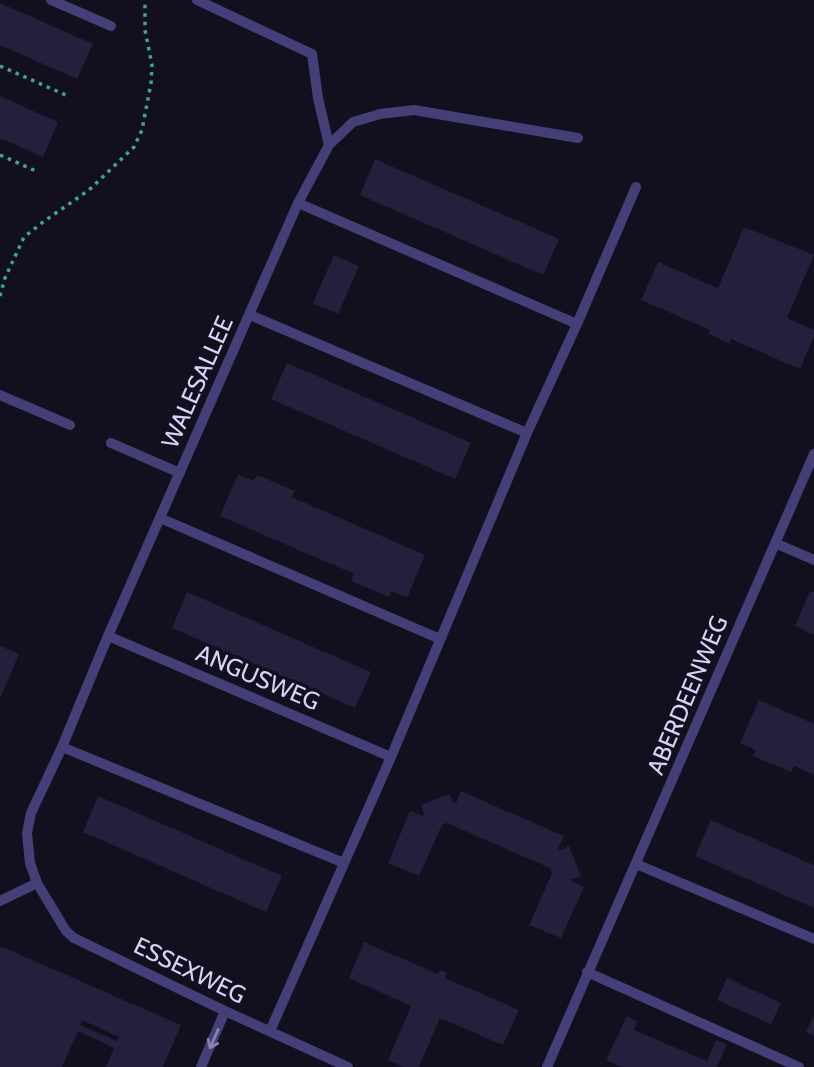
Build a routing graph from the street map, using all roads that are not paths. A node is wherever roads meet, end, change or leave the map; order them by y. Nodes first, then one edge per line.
1 (51, 0) edge
2 (197, 0) edge
3 (111, 26) dead end
4 (578, 138) dead end
5 (329, 145) junction
6 (636, 187) dead end
7 (298, 203) junction
8 (250, 315) junction
9 (577, 324) junction
10 (0, 394) edge
11 (70, 425) dead end
12 (527, 433) junction
13 (111, 443) dead end
14 (814, 454) edge
15 (180, 473) junction
16 (160, 518) junction
17 (775, 543) junction
18 (814, 560) edge
19 (108, 636) junction
20 (440, 639) junction
21 (62, 747) junction
22 (391, 757) junction
23 (344, 863) junction
24 (636, 864) junction
25 (37, 883) junction
26 (0, 901) edge
27 (814, 939) edge
28 (587, 972) junction
29 (225, 1011) junction
30 (270, 1031) junction
31 (201, 1067) edge
32 (348, 1067) edge
33 (547, 1067) edge
34 (799, 1067) edge

1 - 3 lane
2 - 5 lane
4 - 5 lane, WALESALLEE
5 - 7 lane, WALESALLEE
6 - 9 lane
7 - 8 lane, WALESALLEE
7 - 9 lane
8 - 12 lane
8 - 15 lane, WALESALLEE
9 - 12 lane
10 - 11 lane
12 - 20 lane
13 - 15 lane
14 - 17 lane, ABERDEENWEG
15 - 16 lane, WALESALLEE
16 - 19 lane, WALESALLEE
16 - 20 lane
17 - 18 lane
17 - 24 lane, ABERDEENWEG
19 - 21 lane, WALESALLEE
19 - 22 lane, ANGUSWEG
20 - 22 lane
21 - 23 lane
21 - 25 lane, WALESALLEE
22 - 23 lane
23 - 30 lane
24 - 27 lane
24 - 28 lane, ABERDEENWEG
25 - 26 lane
25 - 29 lane, ESSEXWEG
28 - 33 lane, ABERDEENWEG
28 - 34 lane
29 - 30 lane, ESSEXWEG
29 -> 31 lane
30 - 32 lane, ESSEXWEG

